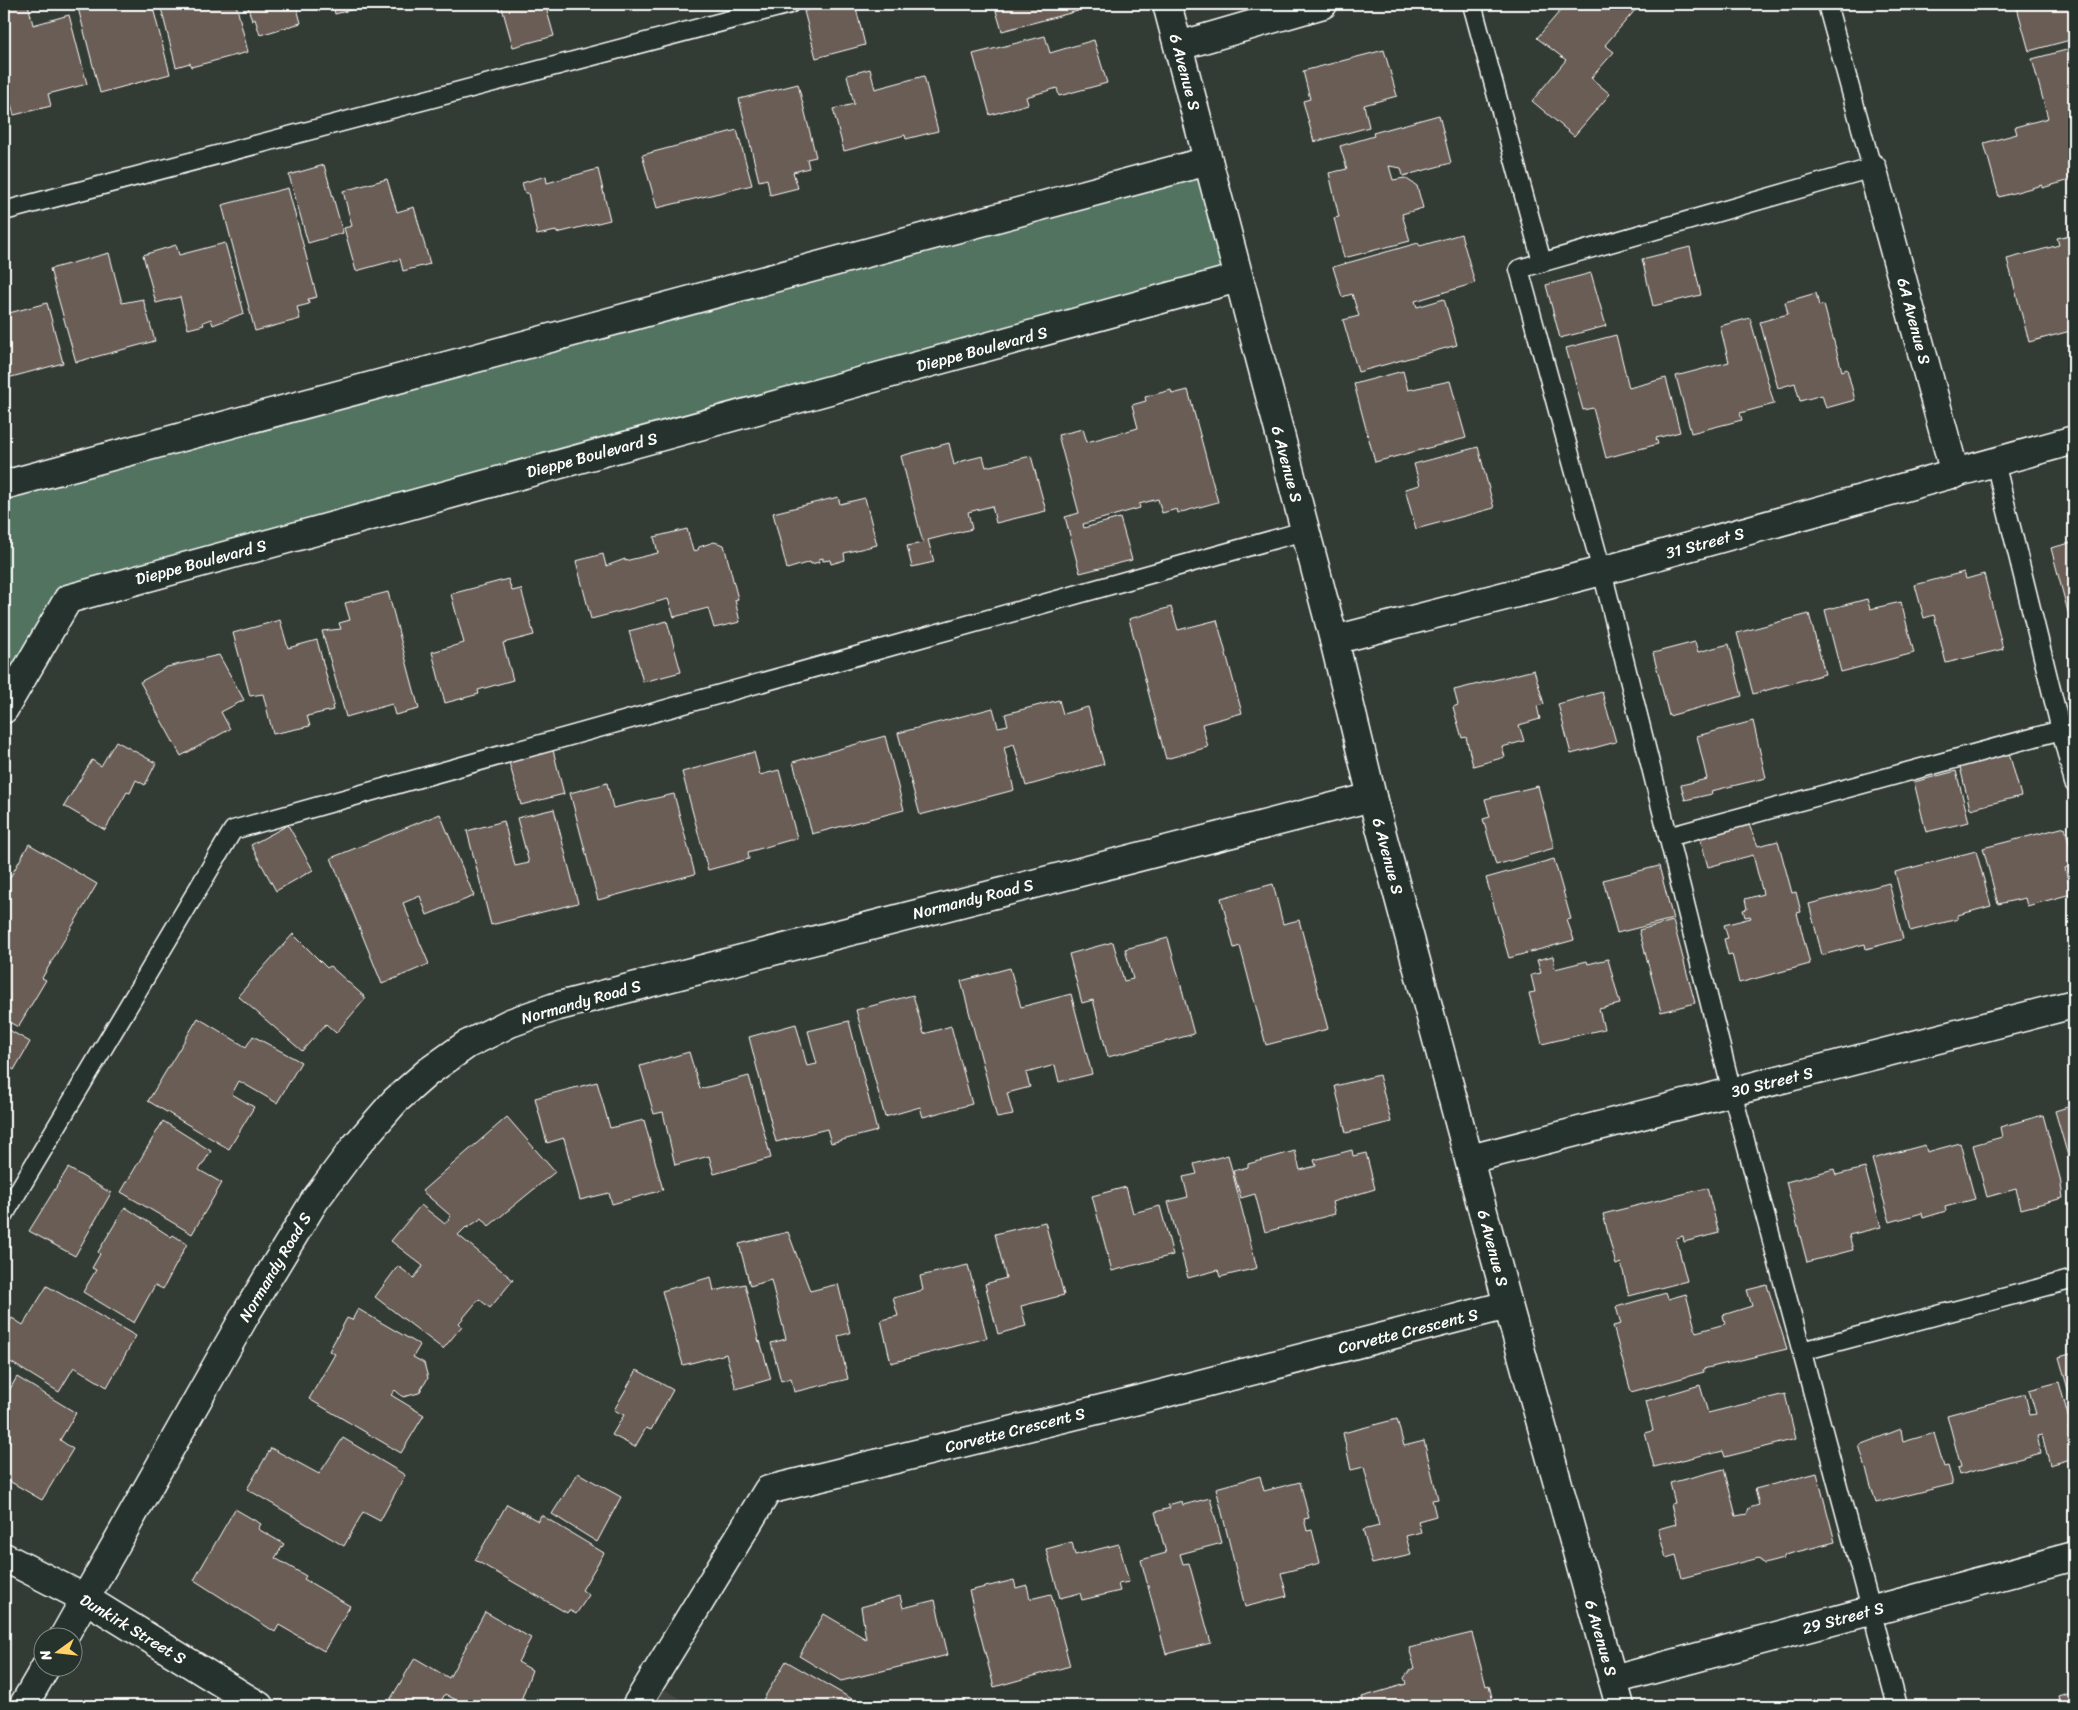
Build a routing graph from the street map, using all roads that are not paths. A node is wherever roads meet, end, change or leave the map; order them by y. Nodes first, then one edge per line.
1 (790, 4) edge
2 (1167, 4) edge
3 (1323, 4) edge
4 (1472, 4) edge
5 (1827, 4) edge
6 (1179, 46) junction
7 (1208, 161) junction
8 (1872, 168) junction
9 (4, 211) edge
10 (1542, 262) junction
11 (1238, 278) junction
12 (2074, 440) edge
13 (1995, 462) junction
14 (1955, 474) junction
15 (4, 485) edge
16 (1304, 531) junction
17 (1602, 571) junction
18 (1334, 640) junction
19 (4, 709) edge
20 (2061, 730) junction
21 (2074, 783) edge
22 (1372, 797) junction
23 (1668, 837) junction
24 (2074, 1004) edge
25 (1732, 1092) junction
26 (1470, 1159) junction
27 (4, 1215) edge
28 (2074, 1278) edge
29 (1508, 1305) junction
30 (1802, 1352) junction
31 (2074, 1556) edge
32 (4, 1557) edge
33 (86, 1599) junction
34 (1872, 1610) junction
35 (69, 1628) edge
36 (39, 1678) edge
37 (1613, 1680) junction
38 (642, 1704) edge
39 (23, 1706) edge
40 (259, 1706) edge
41 (1620, 1706) edge
42 (1898, 1706) edge

1 - 9 lane
2 - 6 street, 6 Avenue S
3 - 6 street
4 - 10 lane
5 - 8 lane
6 - 7 street, 6 Avenue S
7 - 11 street, 6 Avenue S
7 - 15 street
8 - 10 lane
8 - 14 street, 6A Avenue S
10 - 17 lane
11 - 16 street, 6 Avenue S
11 - 19 street, Dieppe Boulevard S
12 - 13 street, 31 Street S
13 - 14 street, 31 Street S
13 - 20 lane
14 - 17 street, 31 Street S
16 - 18 street, 6 Avenue S
16 - 27 lane
17 - 18 street, 31 Street S
17 - 23 lane
18 - 22 street, 6 Avenue S
20 - 21 lane
20 - 23 lane
22 - 26 street, 6 Avenue S
22 - 33 street, Normandy Road S
23 - 25 lane
24 - 25 street, 30 Street S
25 - 26 street, 30 Street S
25 - 30 lane
26 - 29 street, 6 Avenue S
28 - 30 lane
29 - 37 street, 6 Avenue S
29 - 38 street, Corvette Crescent S
30 - 34 lane
31 - 34 street, 29 Street S
32 - 33 street, Dunkirk Street S
33 - 35 street, Normandy Road S
33 - 40 street, Dunkirk Street S
34 - 37 street, 29 Street S
34 - 42 lane
36 - 39 street
37 - 41 street, 6 Avenue S

